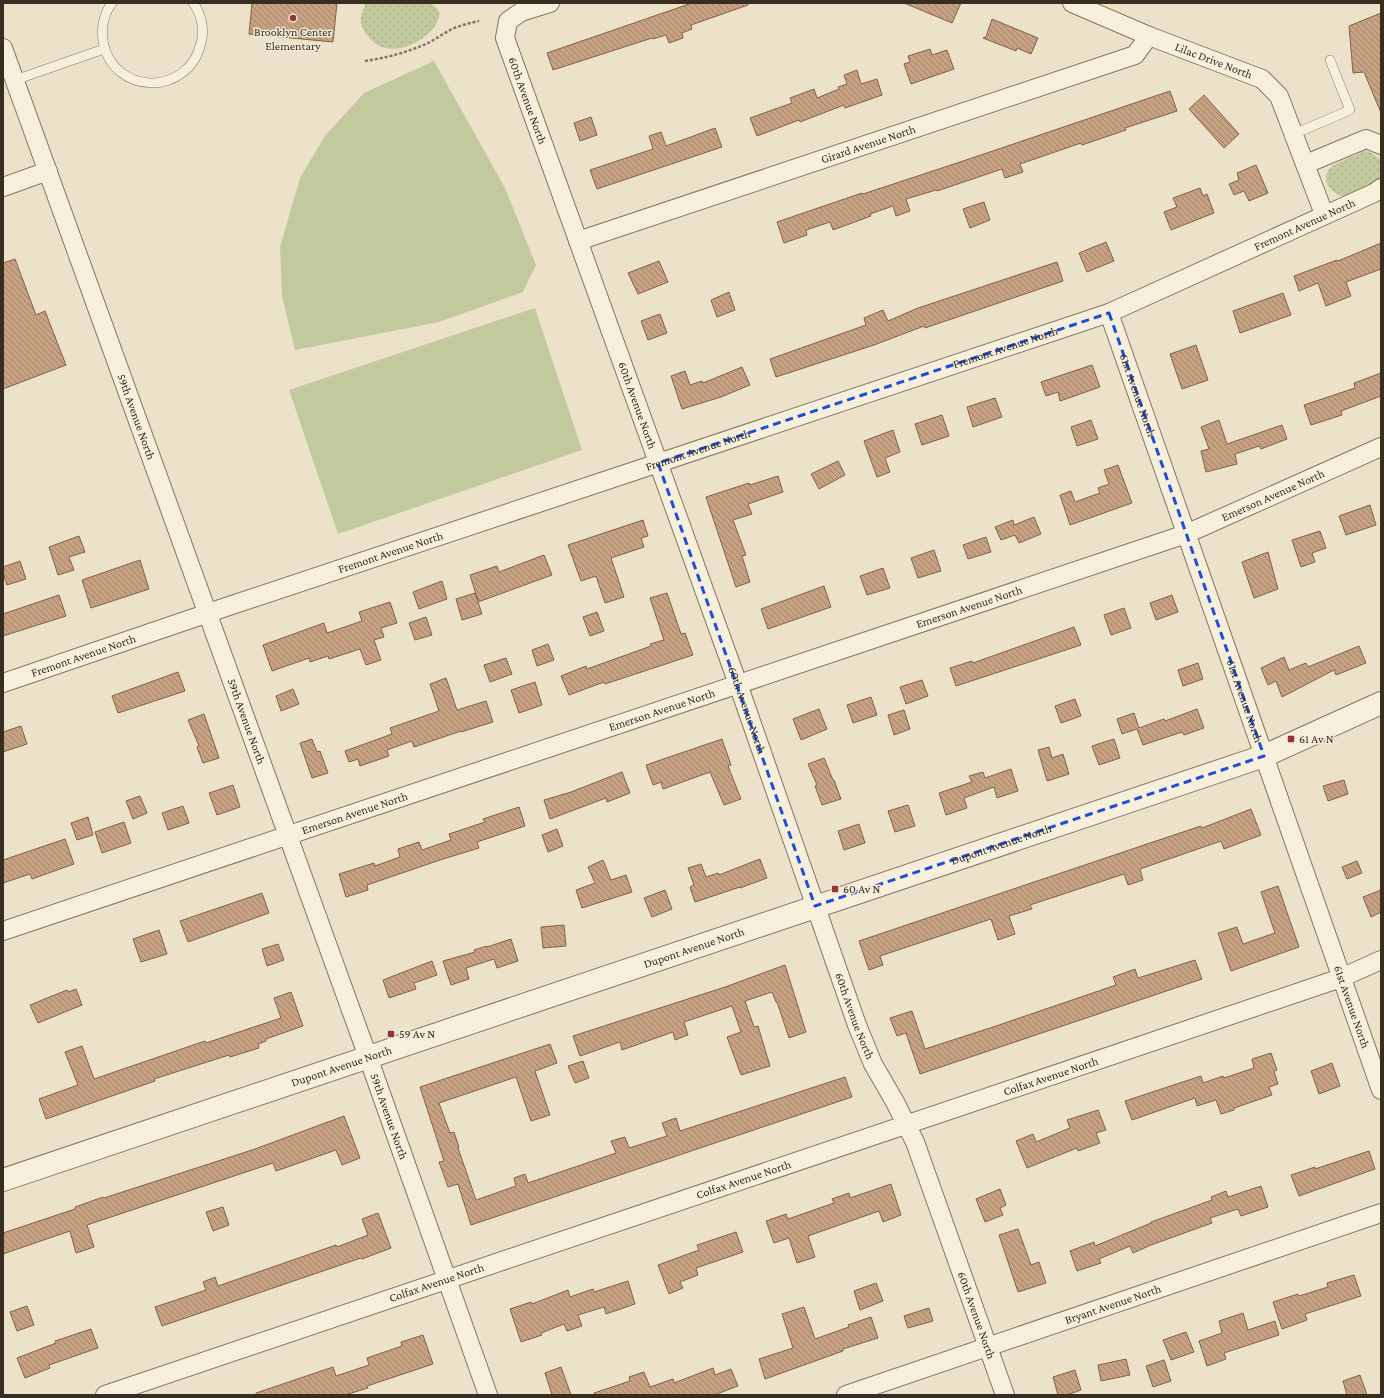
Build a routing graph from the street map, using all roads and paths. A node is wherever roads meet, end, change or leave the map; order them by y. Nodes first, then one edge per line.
1 (112, 3) edge
2 (193, 3) edge
3 (1072, 3) edge
4 (542, 4) edge
5 (479, 21) dead end
6 (1149, 36) junction
7 (3, 49) edge
8 (104, 49) junction
9 (1330, 60) dead end
10 (365, 61) dead end
11 (15, 80) junction
12 (1294, 134) junction
13 (1381, 145) edge
14 (1306, 164) junction
15 (48, 171) junction
16 (3, 187) edge
17 (1381, 188) edge
18 (1324, 214) junction
19 (578, 241) junction
20 (1109, 313) junction
21 (1381, 447) edge
22 (658, 463) junction
23 (1186, 534) junction
24 (208, 614) junction
25 (3, 682) edge
26 (738, 684) junction
27 (1381, 703) edge
28 (1264, 756) junction
29 (287, 835) junction
30 (815, 906) junction
31 (3, 931) edge
32 (1381, 960) edge
33 (1342, 978) junction
34 (368, 1057) junction
35 (1381, 1090) edge
36 (907, 1125) junction
37 (3, 1180) edge
38 (1381, 1213) edge
39 (446, 1279) junction
40 (988, 1346) junction
41 (105, 1395) edge
42 (488, 1395) edge
43 (846, 1395) edge
44 (1005, 1395) edge

1 - 8 lane
2 - 8 lane
3 - 6 street, Lilac Drive North
4 - 19 street, 60th Avenue North
5 - 10 path
6 - 12 street, Lilac Drive North
6 - 19 street, Girard Avenue North
7 - 11 street, 59th Avenue North
8 - 11 lane
9 - 12 lane
11 - 15 street, 59th Avenue North
12 - 14 street, Lilac Drive North
13 - 14 street
14 - 18 street, Lilac Drive North
15 - 16 street
15 - 24 street, 59th Avenue North
17 - 18 street, Fremont Avenue North
18 - 20 street, Fremont Avenue North
19 - 22 street, 60th Avenue North
20 - 22 street, Fremont Avenue North
20 - 23 street, 61st Avenue North
21 - 23 street, Emerson Avenue North
22 - 24 street, Fremont Avenue North
22 - 26 street, 60th Avenue North
23 - 26 street, Emerson Avenue North
23 - 28 street, 61st Avenue North
24 - 25 street, Fremont Avenue North
24 - 29 street, 59th Avenue North
26 - 29 street, Emerson Avenue North
26 - 30 street, 60th Avenue North
27 - 28 street, Dupont Avenue North
28 - 30 street, Dupont Avenue North
28 - 33 street, 61st Avenue North
29 - 31 street, Emerson Avenue North
29 - 34 street, 59th Avenue North
30 - 34 street, Dupont Avenue North
30 - 36 street, 60th Avenue North
32 - 33 street, Colfax Avenue North
33 - 35 street, 61st Avenue North
33 - 36 street, Colfax Avenue North
34 - 37 street, Dupont Avenue North
34 - 39 street, 59th Avenue North
36 - 39 street, Colfax Avenue North
36 - 40 street, 60th Avenue North
38 - 40 street, Bryant Avenue North
39 - 41 street, Colfax Avenue North
39 - 42 street, 59th Avenue North
40 - 43 street, Bryant Avenue North
40 - 44 street, 60th Avenue North

